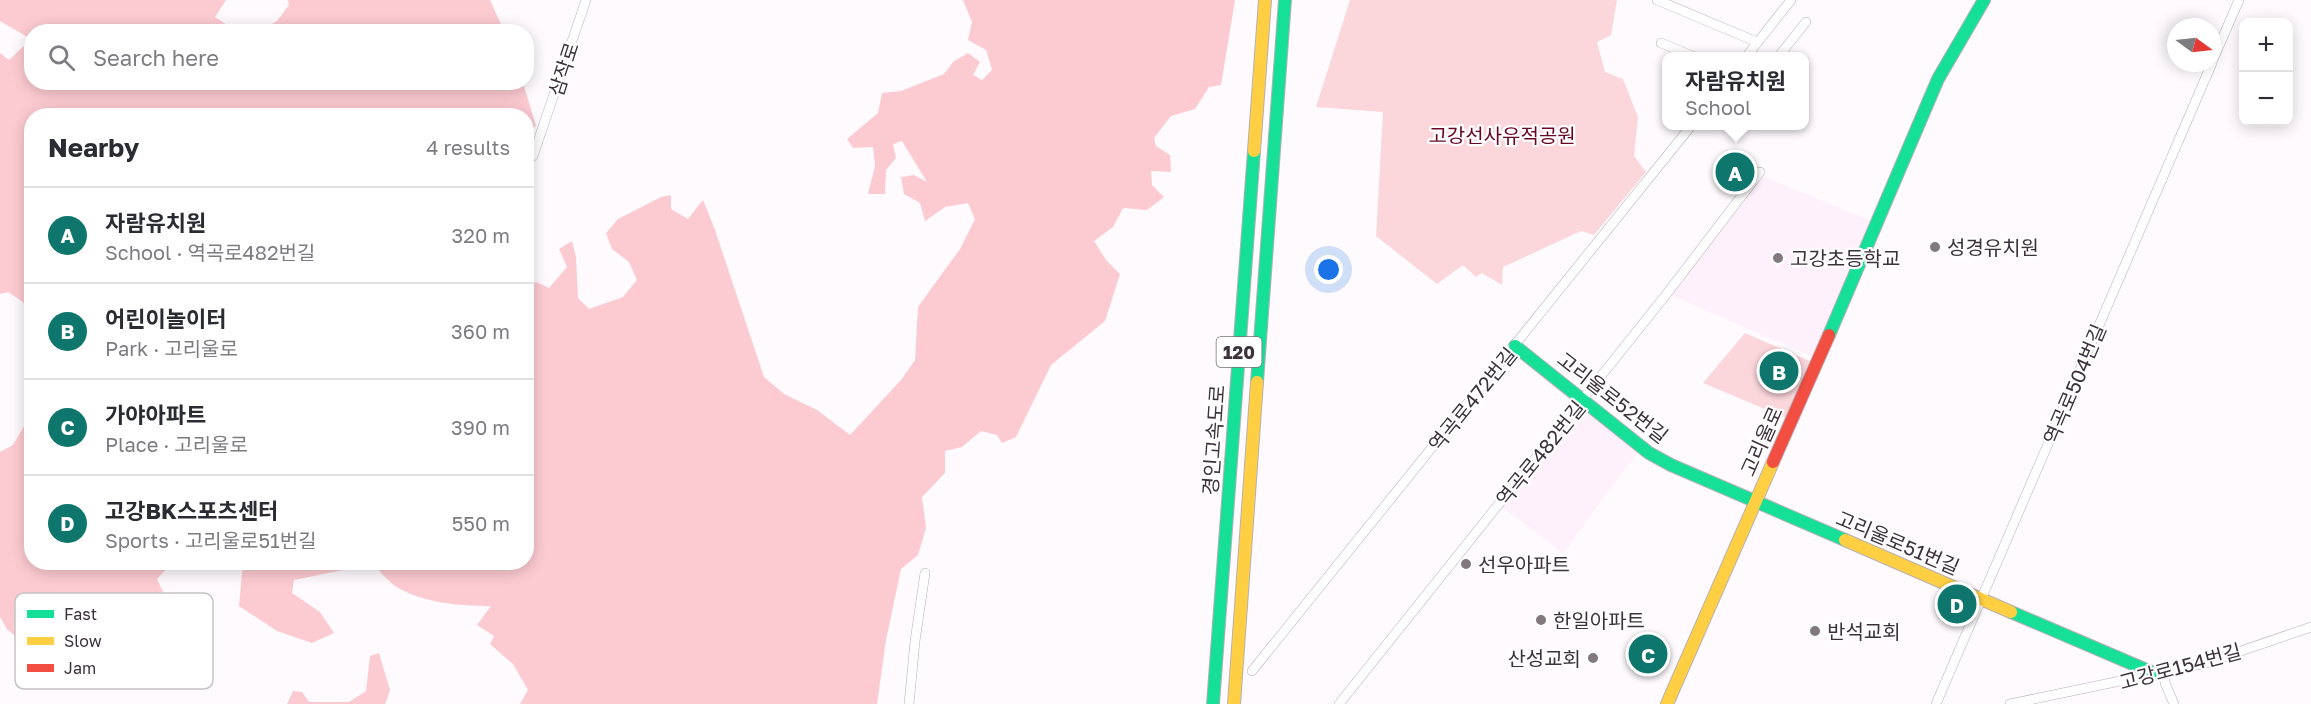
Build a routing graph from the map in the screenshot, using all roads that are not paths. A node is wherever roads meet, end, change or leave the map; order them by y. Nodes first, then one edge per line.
1 (586, 0) edge
2 (1265, 0) edge
3 (1285, 0) edge
4 (1657, 0) edge
5 (1791, 0) edge
6 (1984, 0) edge
7 (2239, 0) edge
8 (1806, 22) dead end
9 (1757, 42) junction
10 (2221, 42) edge
11 (1661, 44) dead end
12 (1682, 52) edge
13 (1750, 52) edge
14 (1782, 52) edge
15 (2208, 72) edge
16 (1688, 130) edge
17 (534, 154) edge
18 (1760, 172) dead end
19 (1515, 346) junction
20 (1583, 399) junction
21 (1756, 502) junction
22 (925, 573) dead end
23 (1982, 599) junction
24 (2311, 627) edge
25 (1251, 671) dead end
26 (2160, 673) junction
27 (909, 704) edge
28 (1214, 704) edge
29 (1234, 704) edge
30 (1339, 704) edge
31 (1667, 704) edge
32 (1936, 704) edge
33 (2010, 704) edge
34 (2174, 704) edge

1 - 17 street, 삼작로
2 - 28 main road, 경인고속도로 / 120
3 - 29 main road, 경인고속도로 / 120
4 - 9 street
5 - 9 street
6 - 21 main road, 고리울로
7 - 10 street, 역곡로504번길
8 - 14 street
9 - 13 street
11 - 12 street
15 - 23 street, 역곡로504번길
16 - 19 street, 역곡로472번길
18 - 20 street, 역곡로482번길
19 - 20 main road, 고리울로52번길
19 - 25 street, 역곡로472번길
20 - 21 main road, 고리울로52번길
20 - 30 street, 역곡로482번길
21 - 23 main road, 고리울로51번길
21 - 31 main road, 고리울로
22 - 27 street
23 - 26 main road, 고리울로51번길
23 - 32 street, 역곡로504번길
24 - 26 street, 고강로154번길
26 - 33 street, 고강로154번길
26 - 34 street

